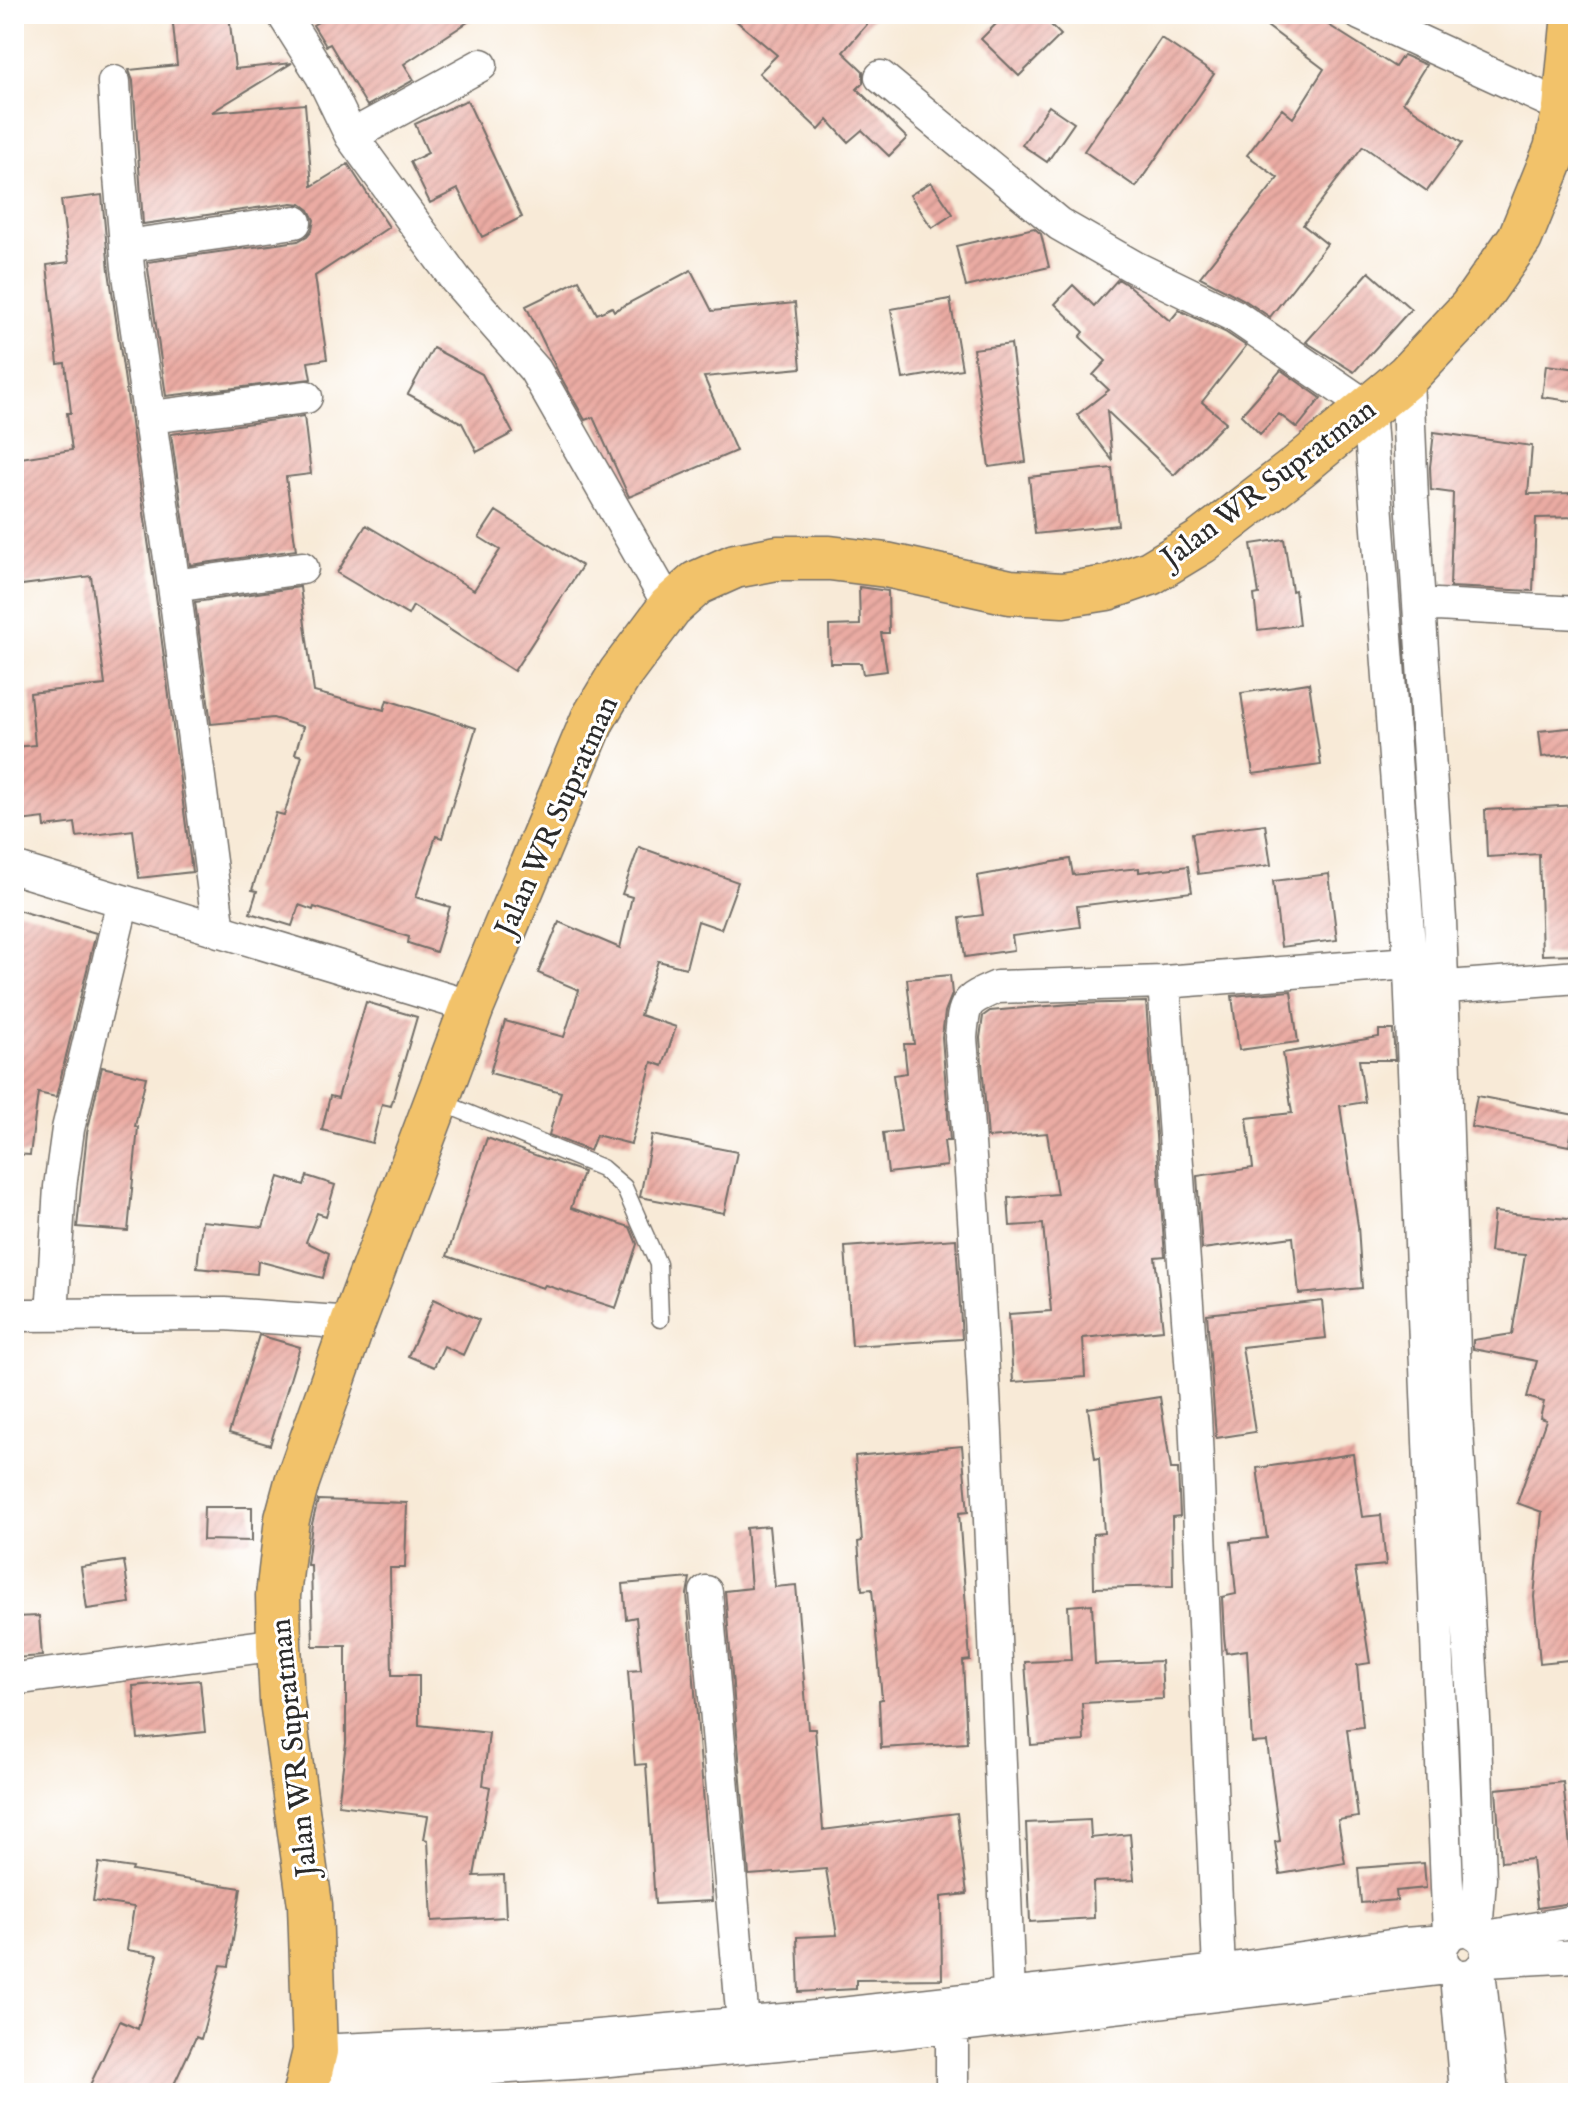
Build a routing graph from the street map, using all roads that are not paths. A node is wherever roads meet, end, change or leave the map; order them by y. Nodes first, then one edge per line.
1 (283, 14) edge
2 (1360, 14) edge
3 (1574, 14) edge
4 (481, 65) dead end
5 (881, 77) dead end
6 (114, 82) dead end
7 (1565, 108) junction
8 (351, 136) junction
9 (295, 222) dead end
10 (126, 246) junction
11 (1407, 376) junction
12 (306, 397) dead end
13 (1369, 408) junction
14 (151, 417) junction
15 (302, 568) dead end
16 (174, 586) junction
17 (1419, 604) junction
18 (670, 607) junction
19 (1578, 613) edge
20 (14, 868) edge
21 (123, 901) junction
22 (219, 931) junction
23 (1578, 977) edge
24 (1420, 980) junction
25 (1164, 982) junction
26 (472, 1007) junction
27 (437, 1100) junction
28 (14, 1315) edge
29 (52, 1315) junction
30 (660, 1319) dead end
31 (353, 1323) junction
32 (706, 1592) dead end
33 (279, 1644) junction
34 (14, 1679) edge
35 (1578, 1921) edge
36 (1465, 1953) junction
37 (1578, 1956) edge
38 (1219, 1971) junction
39 (1009, 1995) junction
40 (743, 2023) junction
41 (952, 2026) junction
42 (310, 2075) edge
43 (952, 2093) edge
44 (1466, 2093) edge
45 (1492, 2093) edge

1 - 8 street
2 - 7 street
3 - 7 highway, Jalan WR Supratman
4 - 8 street
5 - 13 street
6 - 10 street
7 - 11 highway, Jalan WR Supratman
8 - 18 street
9 - 10 street
10 - 14 street
11 - 13 highway, Jalan WR Supratman
11 - 17 street
12 - 14 street
13 - 18 highway, Jalan WR Supratman
13 - 24 street
14 - 16 street
15 - 16 street
16 - 22 street
17 - 19 street
17 - 24 street
18 - 26 highway, Jalan WR Supratman
20 - 21 street
21 - 22 street
21 - 29 street
22 - 26 street
23 - 24 street
24 - 25 street
24 - 36 street
25 - 38 street
25 - 39 street
26 - 27 highway, Jalan WR Supratman
27 - 30 lane
27 - 31 highway, Jalan WR Supratman
28 - 29 street
29 - 31 street
31 - 33 highway, Jalan WR Supratman
32 - 40 street
33 - 34 street
33 - 42 highway, Jalan WR Supratman
35 - 36 street
36 - 37 street
36 - 38 street
36 - 41 street
36 - 44 street
36 - 45 street
38 - 39 street
39 - 40 street
40 - 42 street
41 - 42 street
41 - 43 street

